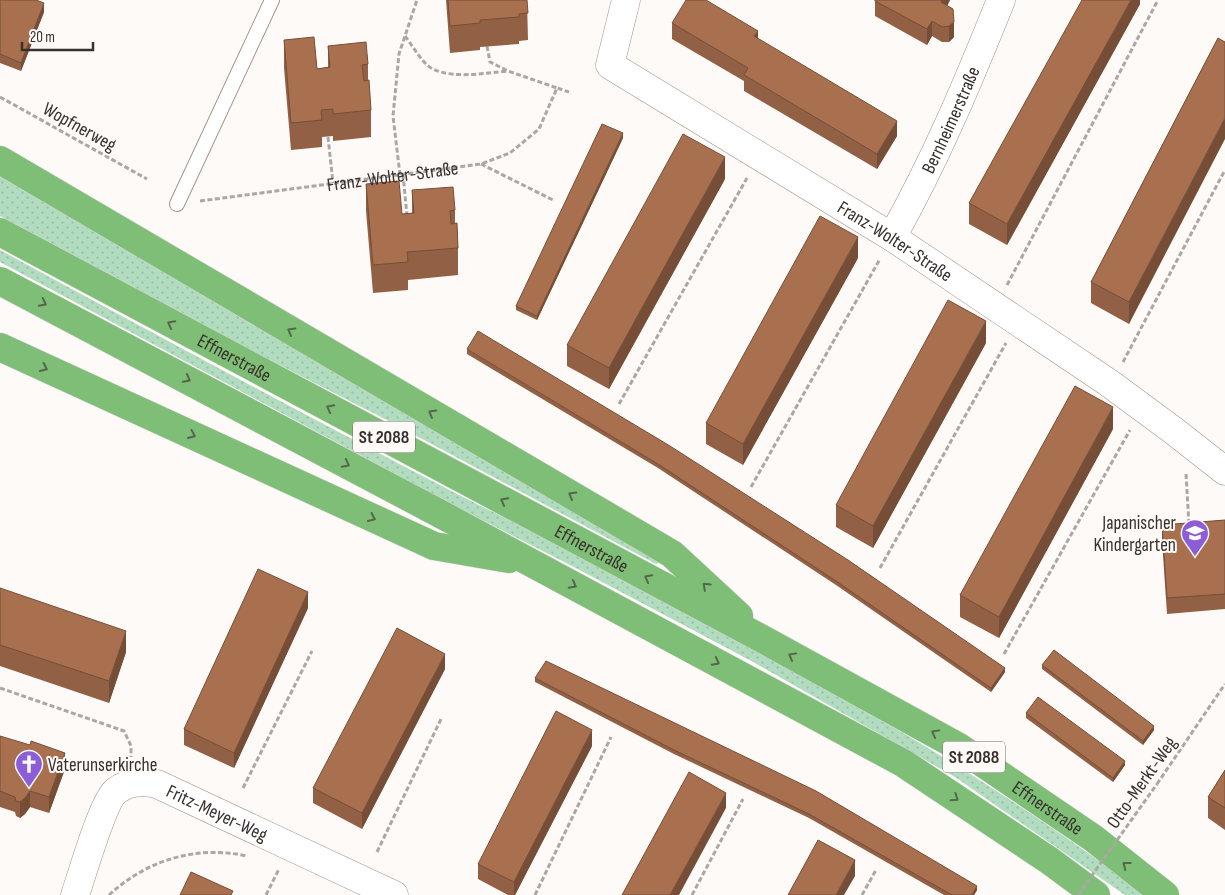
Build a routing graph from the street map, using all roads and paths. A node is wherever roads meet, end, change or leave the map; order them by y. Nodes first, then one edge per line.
1 (272, 0) edge
2 (417, 0) edge
3 (626, 0) edge
4 (1001, 0) edge
5 (1158, 0) edge
6 (405, 36) junction
7 (486, 46) edge
8 (508, 71) junction
9 (557, 88) junction
10 (569, 92) dead end
11 (0, 97) edge
12 (328, 137) edge
13 (760, 156) junction
14 (0, 160) edge
15 (481, 164) junction
16 (1225, 170) edge
17 (402, 175) junction
18 (147, 180) dead end
19 (334, 183) junction
20 (553, 200) dead end
21 (177, 204) joint
22 (407, 222) edge
23 (0, 232) edge
24 (892, 237) junction
25 (0, 281) edge
26 (1008, 314) junction
27 (0, 347) edge
28 (1109, 383) junction
29 (619, 404) dead end
30 (1142, 408) junction
31 (1185, 439) junction
32 (1225, 471) edge
33 (750, 487) dead end
34 (1189, 529) edge
35 (530, 562) junction
36 (880, 568) dead end
37 (768, 642) junction
38 (312, 651) dead end
39 (1004, 654) dead end
40 (1225, 684) edge
41 (0, 688) edge
42 (442, 717) dead end
43 (611, 737) dead end
44 (131, 783) junction
45 (243, 788) dead end
46 (743, 799) dead end
47 (377, 852) dead end
48 (251, 857) dead end
49 (280, 866) dead end
50 (876, 870) dead end
51 (75, 895) edge
52 (109, 895) edge
53 (266, 895) edge
54 (394, 895) edge
55 (535, 895) edge
56 (692, 895) edge
57 (862, 895) edge
58 (1078, 895) edge
59 (1096, 895) edge
60 (1165, 895) edge

1 - 21 lane
2 - 6 path
3 - 13 street, Franz-Wolter-Straße
4 - 24 street, Bernheimerstraße
5 - 26 path
6 - 8 path
6 - 17 path
7 - 8 path
8 - 9 path
9 - 10 path
9 - 15 path, Franz-Wolter-Straße
11 - 18 path, Wopfnerweg
12 - 19 path
13 - 24 street, Franz-Wolter-Straße
13 - 29 path
37 -> 14 highway
15 - 17 path, Franz-Wolter-Straße
15 - 20 path
16 - 28 path
17 - 19 path, Franz-Wolter-Straße
17 - 22 path
19 - 21 path, Franz-Wolter-Straße
37 -> 23 highway, Effnerstraße / St 2088
24 - 26 street, Franz-Wolter-Straße
24 - 33 path
25 -> 35 highway, St 2088
26 - 28 street, Franz-Wolter-Straße
26 - 36 path
27 -> 35 highway
28 - 30 street, Franz-Wolter-Straße
30 - 31 street, Franz-Wolter-Straße
30 - 39 path
31 - 32 street, Franz-Wolter-Straße
31 - 34 path
35 -> 59 highway, St 2088
60 -> 37 highway, Effnerstraße / St 2088
38 - 45 path
40 - 58 path, Otto-Merkt-Weg, bridge
41 - 44 path
42 - 47 path
43 - 55 path
44 - 51 street
44 - 54 street, Fritz-Meyer-Weg
46 - 56 path
48 - 52 path
49 - 53 path
50 - 57 path

